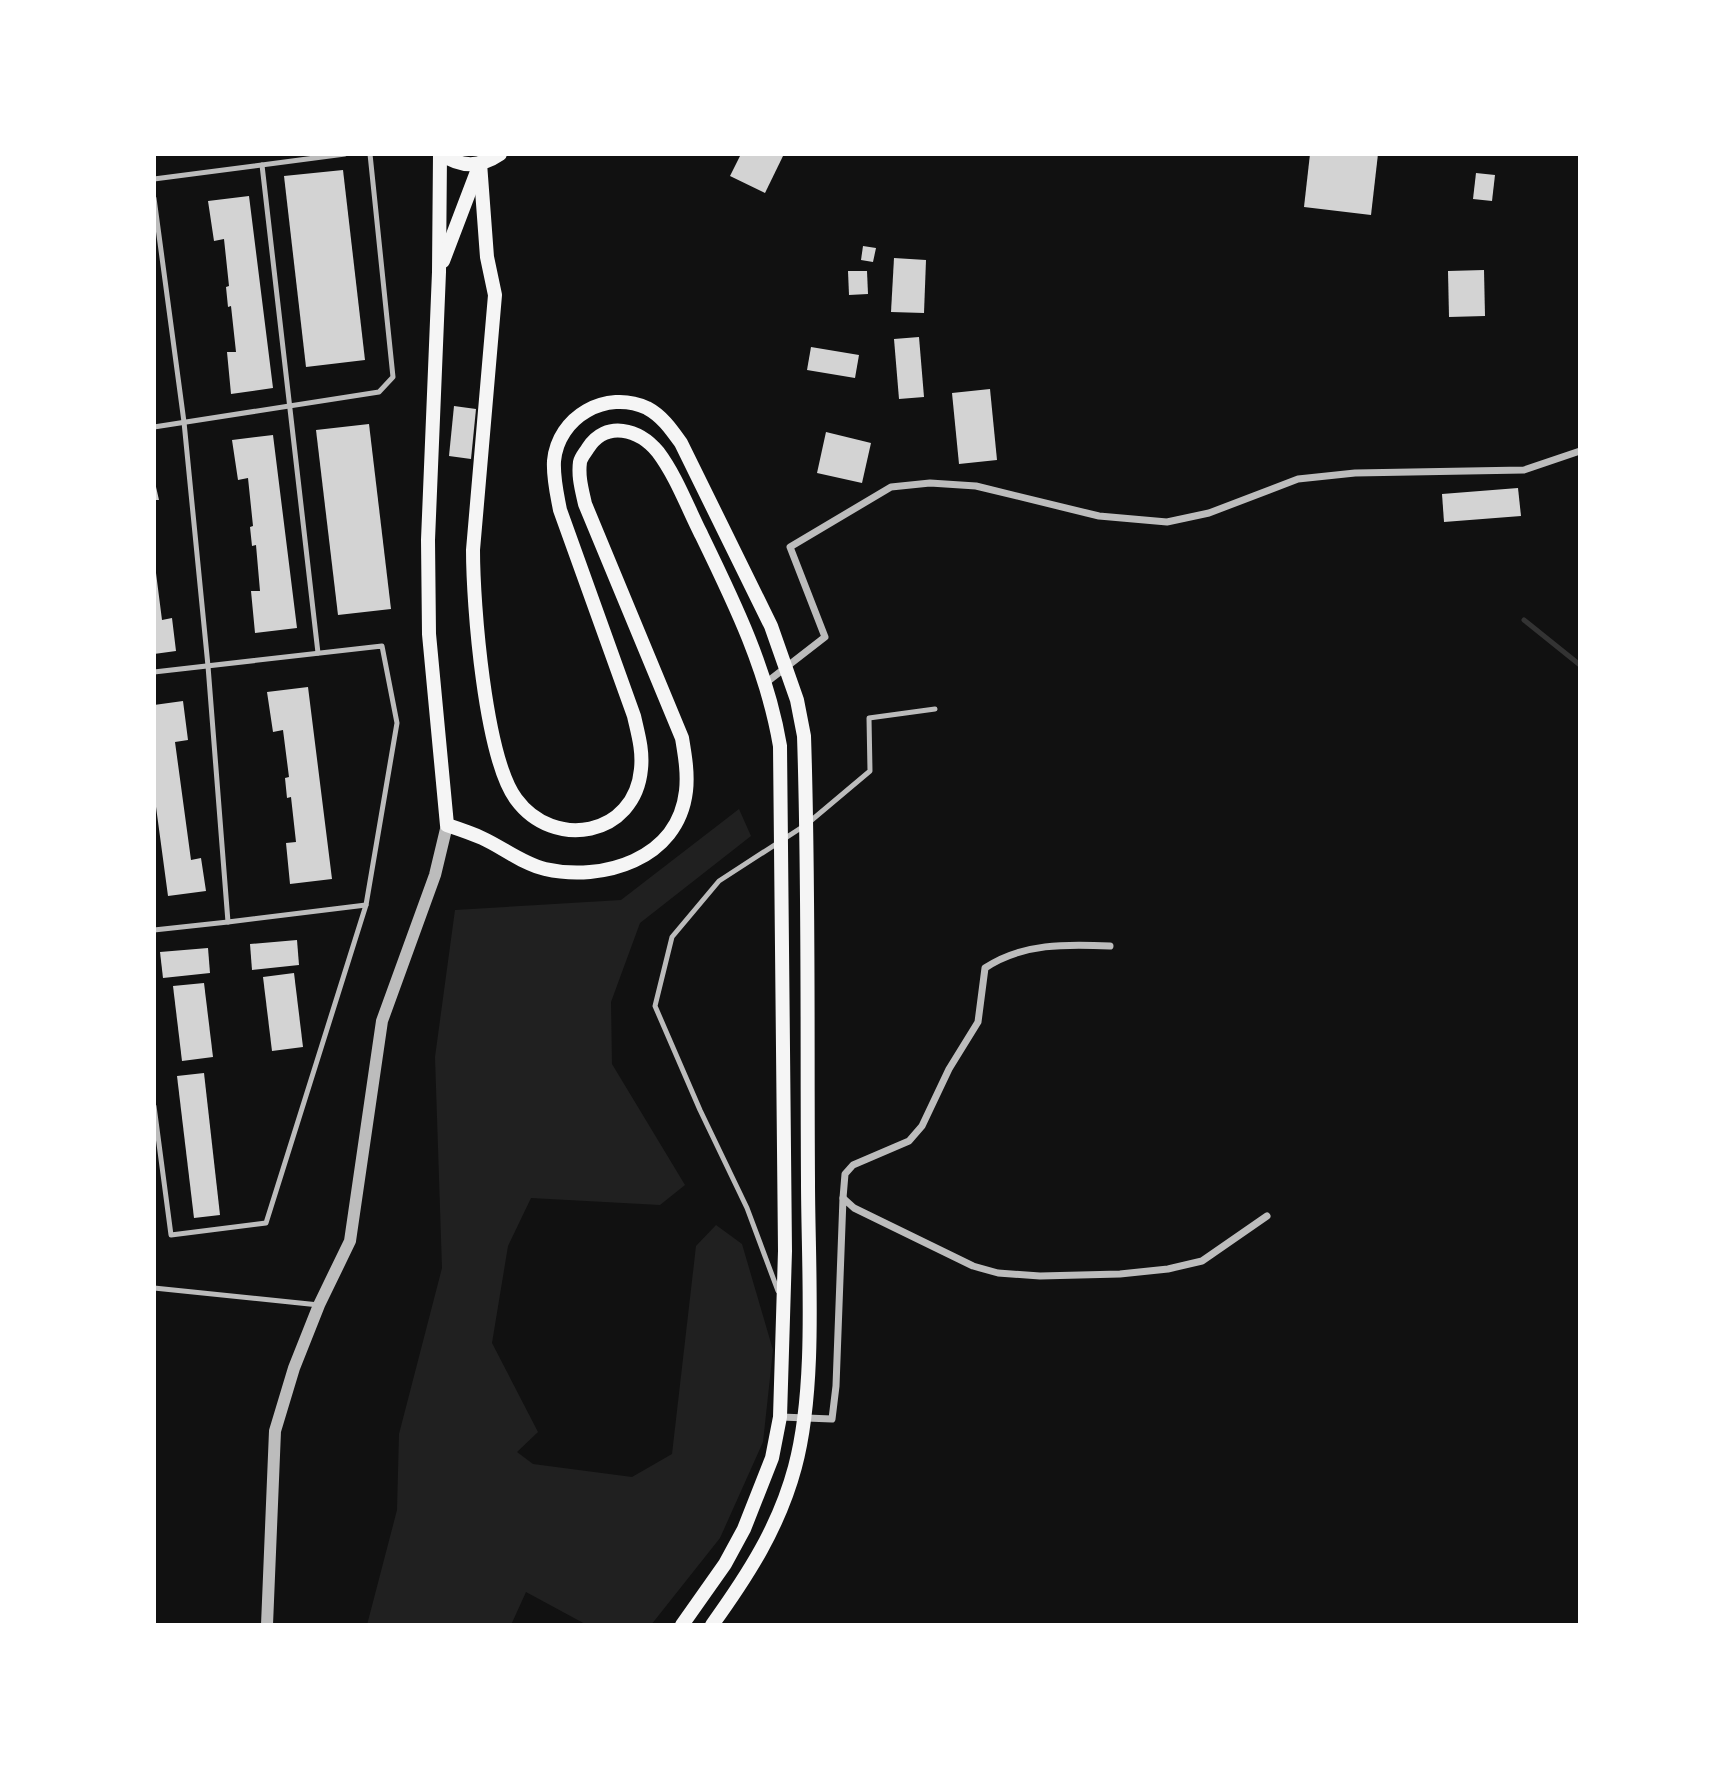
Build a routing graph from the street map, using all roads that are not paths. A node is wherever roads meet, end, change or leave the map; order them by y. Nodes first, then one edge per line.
1 (345, 154) edge
2 (370, 154) edge
3 (441, 154) edge
4 (500, 154) edge
5 (480, 163) junction
6 (262, 165) junction
7 (154, 179) edge
8 (154, 198) edge
9 (439, 272) junction
10 (290, 406) junction
11 (184, 422) junction
12 (154, 426) edge
13 (1580, 451) edge
14 (318, 653) junction
15 (208, 666) junction
16 (787, 668) junction
17 (154, 672) edge
18 (766, 682) junction
19 (935, 709) dead end
20 (807, 824) junction
21 (447, 825) junction
22 (782, 842) junction
23 (366, 905) junction
24 (228, 922) junction
25 (154, 930) edge
26 (1110, 946) dead end
27 (154, 1107) edge
28 (843, 1199) junction
29 (1267, 1216) dead end
30 (154, 1287) edge
31 (319, 1305) junction
32 (785, 1307) junction
33 (804, 1415) junction
34 (780, 1417) junction
35 (267, 1625) edge
36 (682, 1625) edge
37 (712, 1625) edge

1 - 6 lane
2 - 10 lane
3 - 5 main road
3 - 9 main road
4 - 5 main road
5 - 9 main road
5 - 16 main road
6 - 7 lane
6 - 10 lane
8 - 11 lane
9 - 21 main road
10 - 11 lane
10 - 14 lane
11 - 12 lane
11 - 15 lane
13 - 16 street
14 - 15 lane
14 - 23 lane
15 - 17 lane
15 - 24 lane
16 - 18 street
16 - 20 main road
18 - 21 main road
18 - 22 main road
19 - 20 lane
20 - 22 lane
20 - 33 main road
21 - 31 street
22 - 32 main road
22 - 32 lane
23 - 24 lane
23 - 27 lane
24 - 25 lane
26 - 28 street
28 - 29 street
28 - 33 street
30 - 31 lane
31 - 35 street
32 - 34 main road
33 - 34 street
33 - 37 main road
34 - 36 main road

